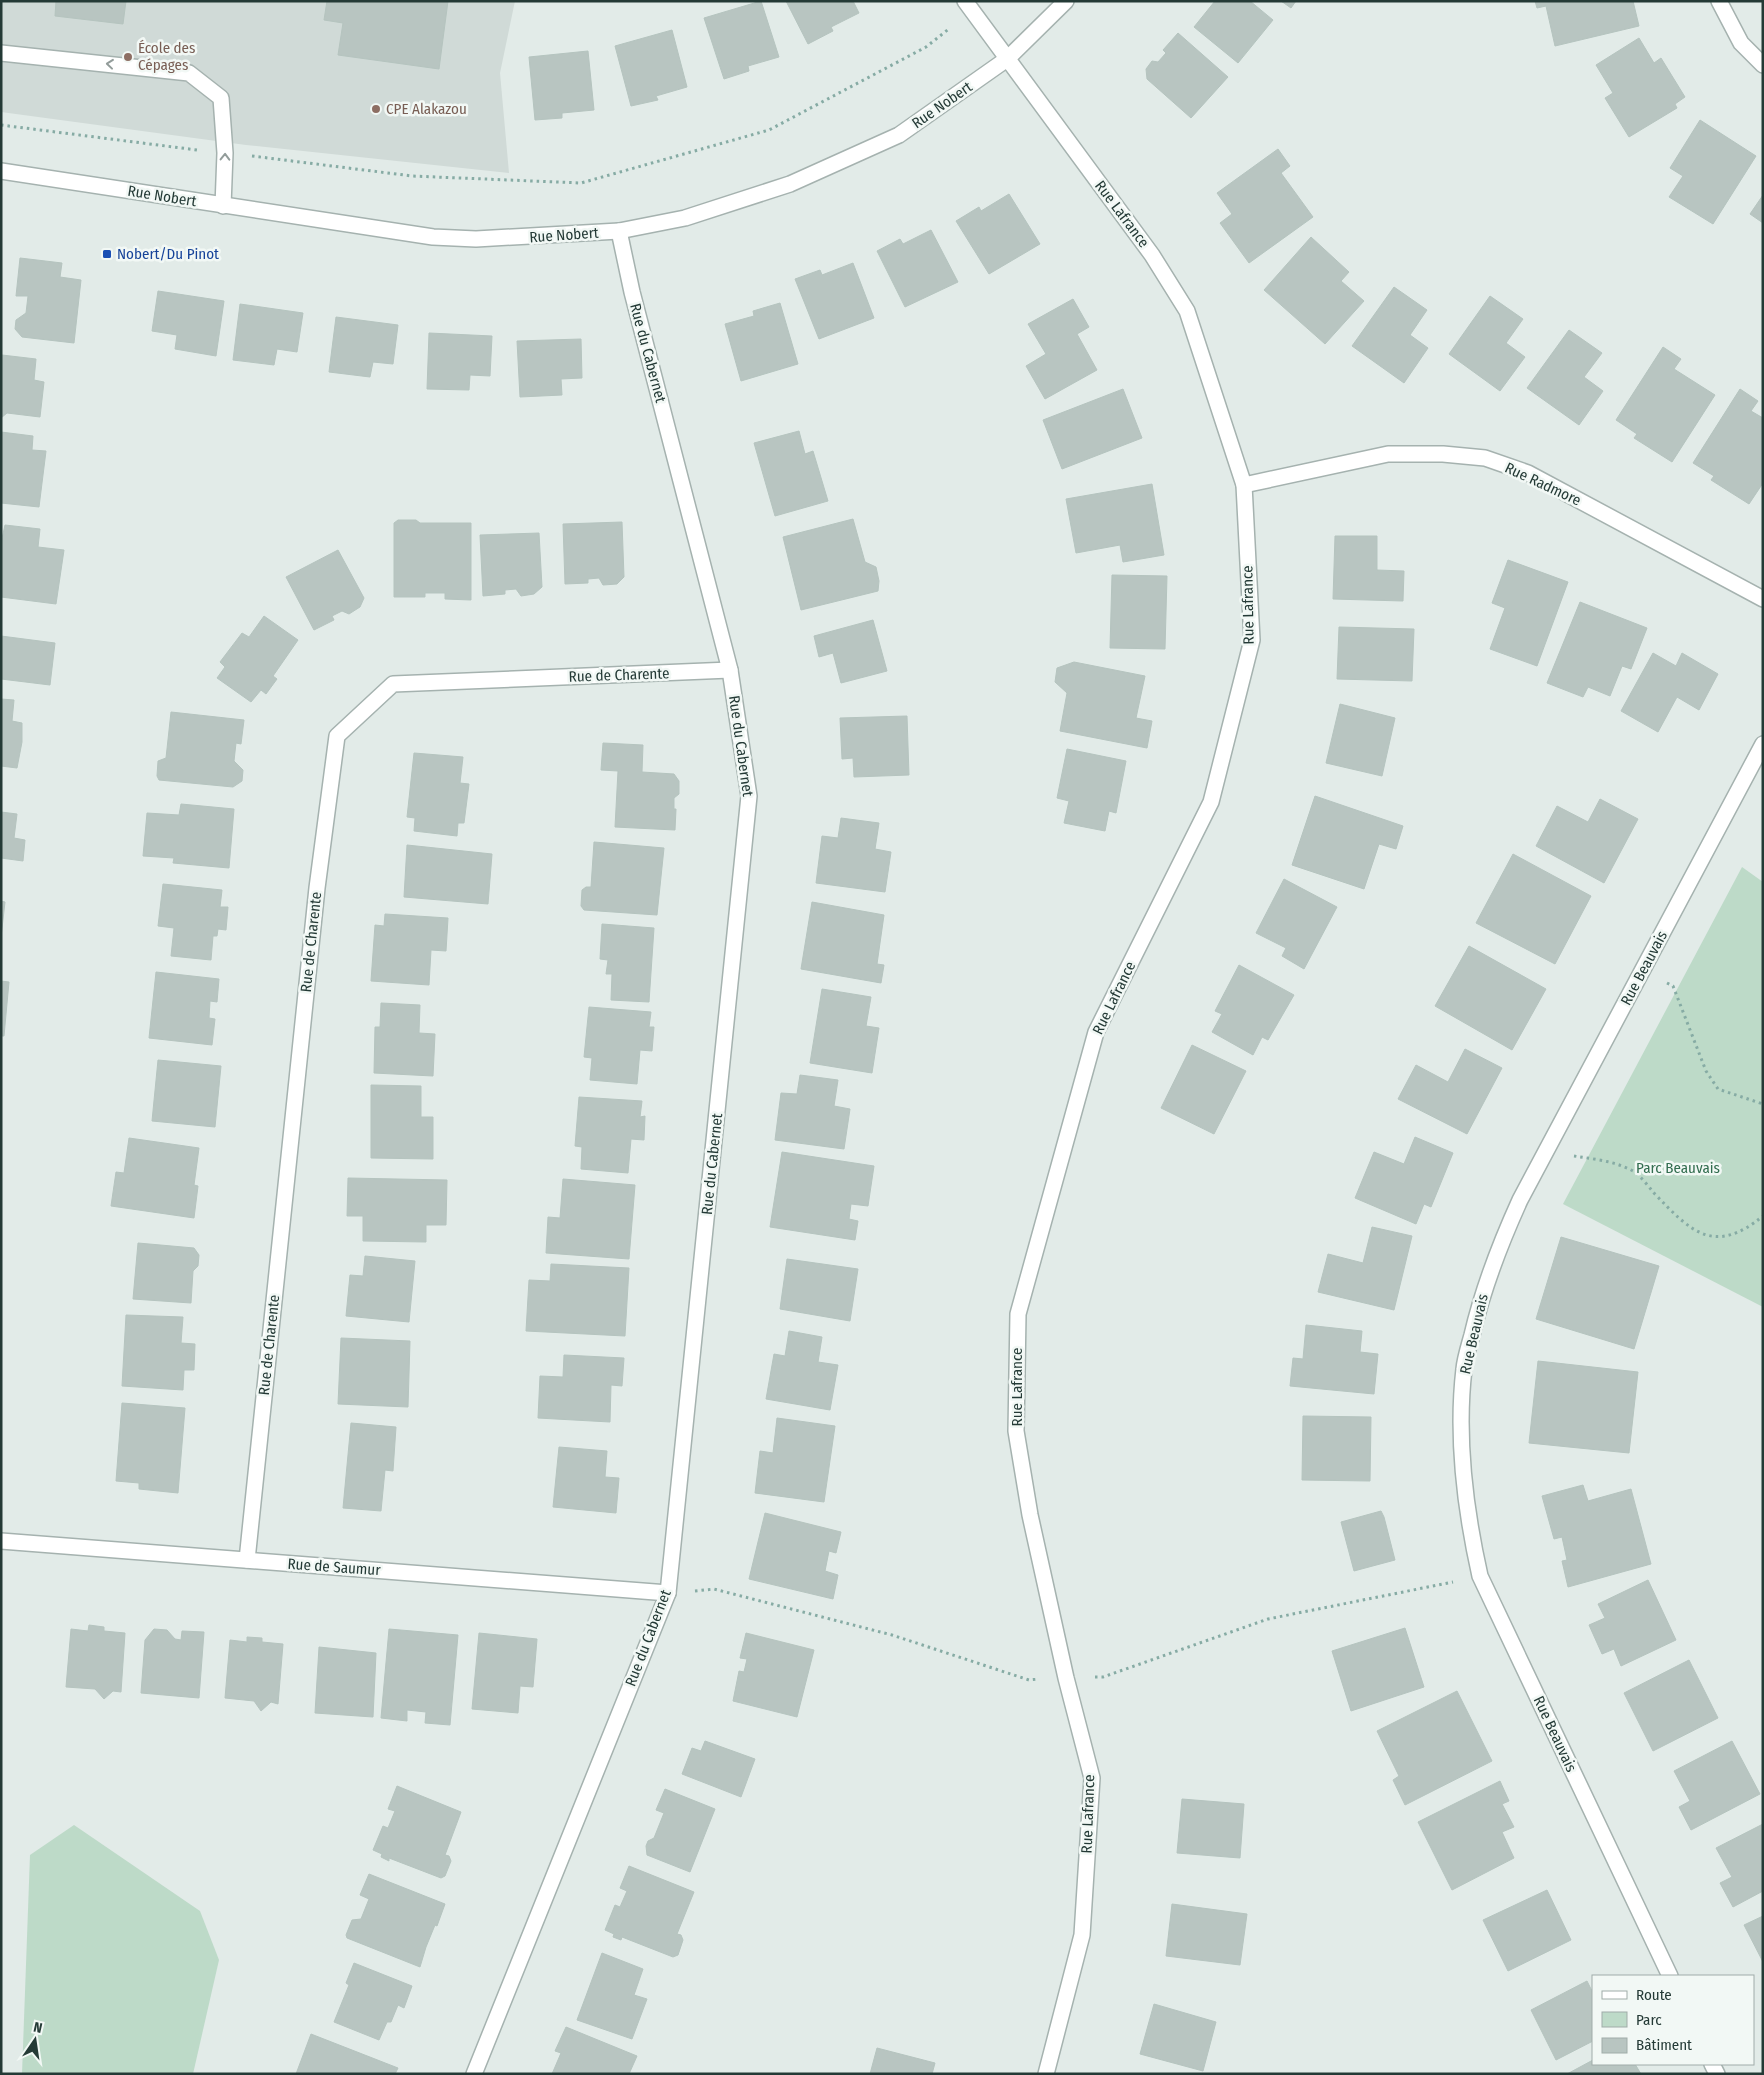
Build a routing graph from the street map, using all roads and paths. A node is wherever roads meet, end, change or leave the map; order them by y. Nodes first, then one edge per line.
1 (1066, 1) edge
2 (1719, 1) edge
3 (969, 6) edge
4 (1, 53) edge
5 (1007, 59) junction
6 (1763, 64) edge
7 (1, 125) edge
8 (225, 153) junction
9 (1, 171) edge
10 (223, 206) junction
11 (619, 232) junction
12 (1244, 485) junction
13 (1763, 599) edge
14 (730, 670) junction
15 (1763, 744) edge
16 (1642, 970) junction
17 (1763, 1104) edge
18 (1546, 1151) junction
19 (1763, 1216) edge
20 (1, 1541) edge
21 (247, 1560) junction
22 (1480, 1576) junction
23 (668, 1593) junction
24 (1066, 1678) junction
25 (1670, 1975) edge
26 (474, 2074) edge
27 (1046, 2074) edge

1 - 5 street, Rue Nobert
2 - 6 street
3 - 5 street, Rue Lafrance
3 - 8 path
8 -> 4 street
5 - 11 street, Rue Nobert
5 - 12 street, Rue Lafrance
7 - 8 path
10 -> 8 street
9 - 10 street, Rue Nobert
10 - 11 street, Rue Nobert
11 - 14 street, Rue du Cabernet
12 - 13 street, Rue Radmore
12 - 24 street, Rue Lafrance
14 - 21 street, Rue de Charente
14 - 23 street, Rue du Cabernet
15 - 16 street, Rue Beauvais
16 - 17 path
16 - 18 street, Rue Beauvais
18 - 19 path
18 - 22 street, Rue Beauvais
20 - 21 street, Rue de Saumur
21 - 23 street, Rue de Saumur
22 - 24 path
22 - 25 street, Rue Beauvais
23 - 24 path
23 - 26 street, Rue du Cabernet
24 - 27 street, Rue Lafrance

